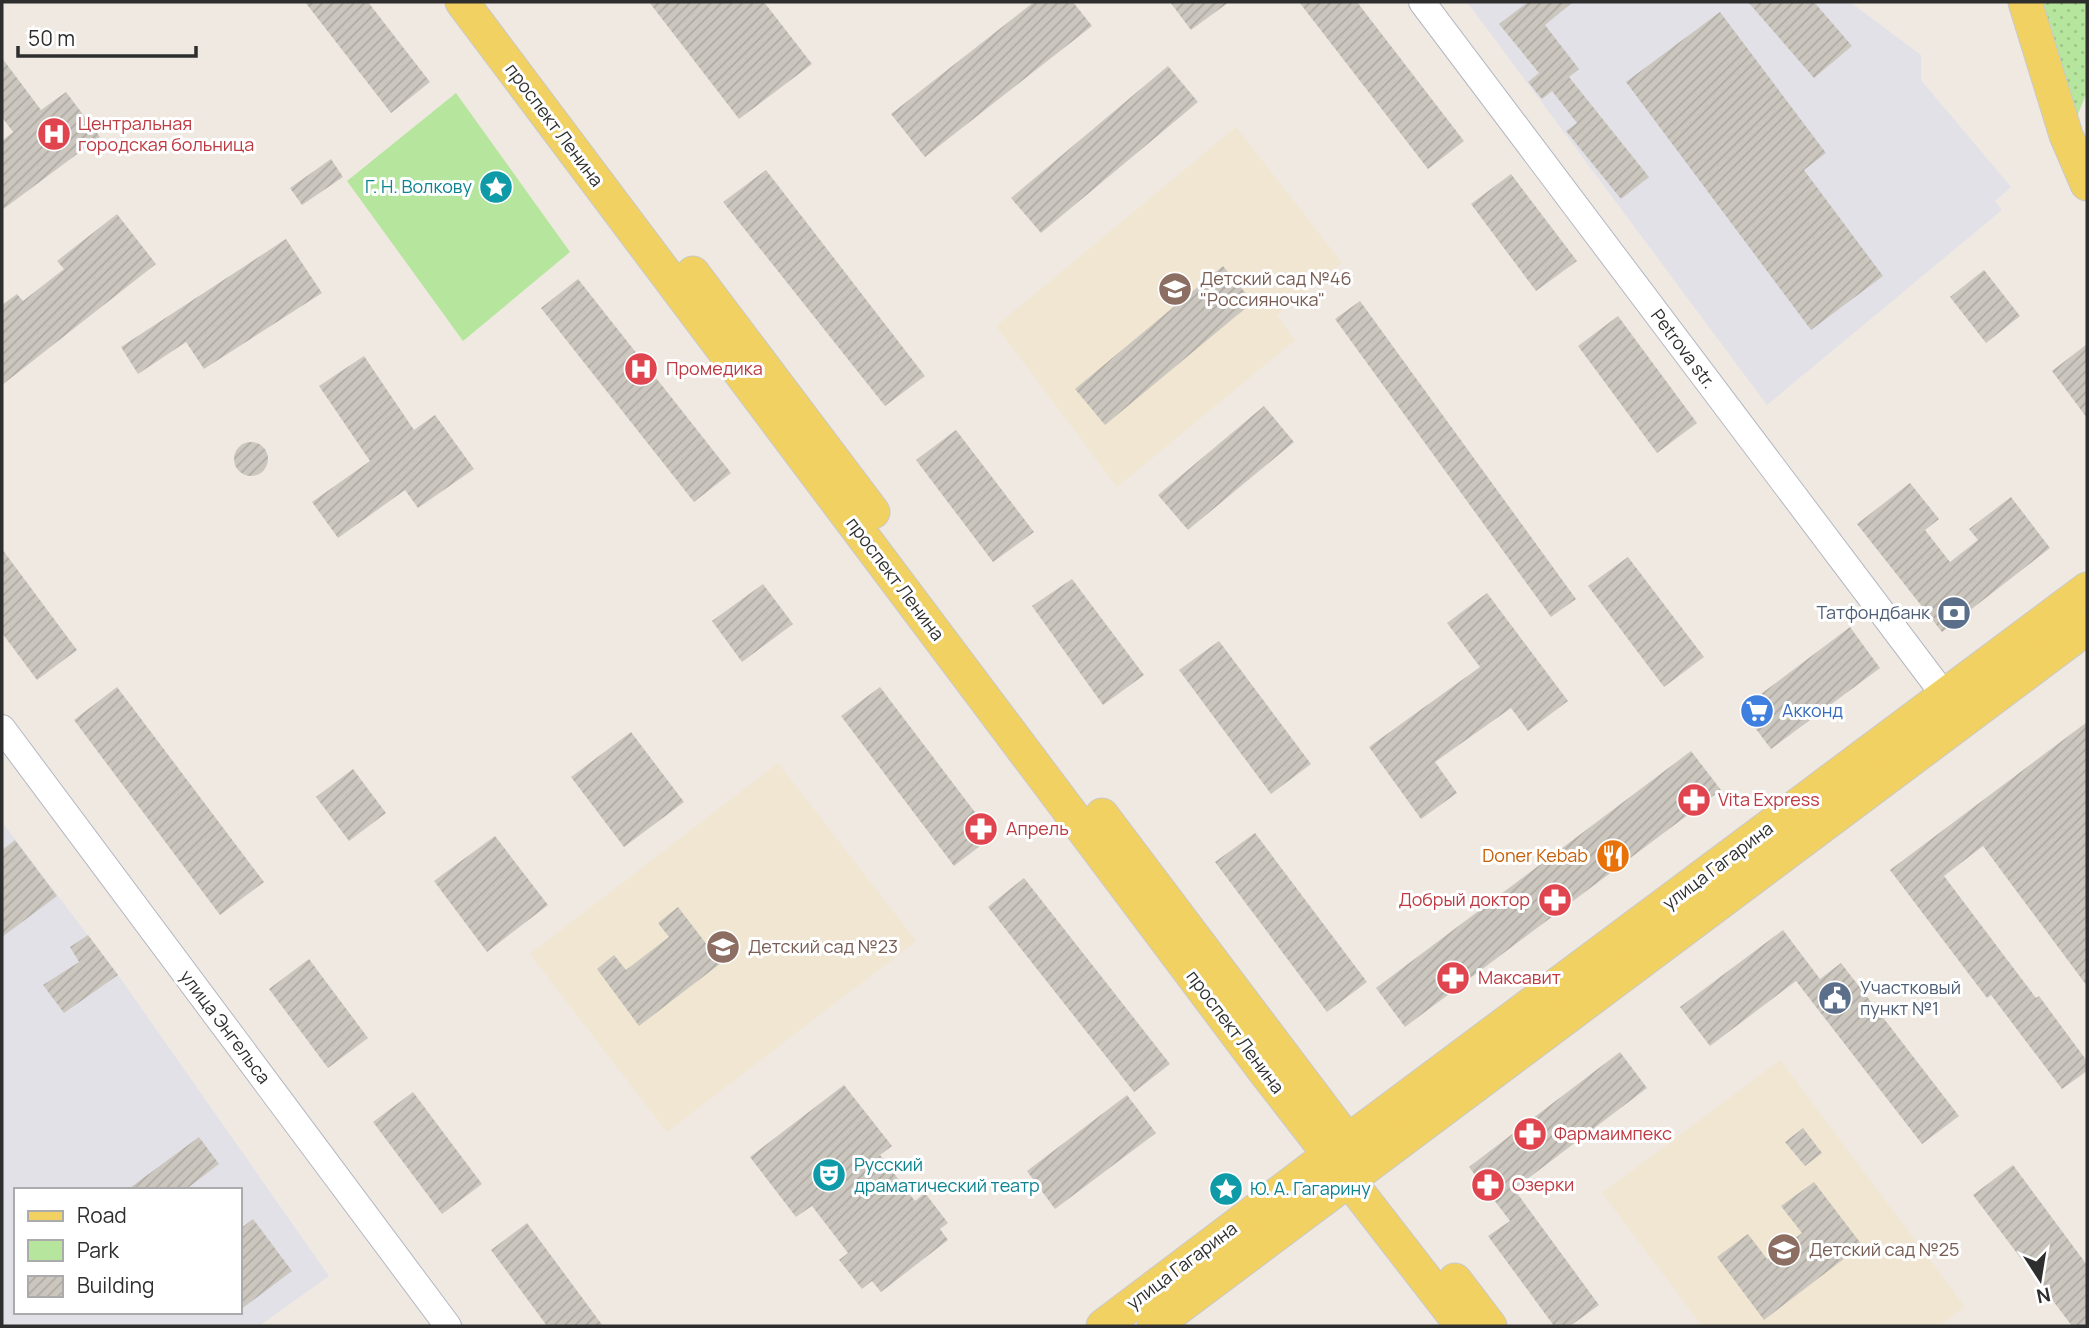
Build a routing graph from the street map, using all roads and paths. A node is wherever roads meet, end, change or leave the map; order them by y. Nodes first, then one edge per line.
1 (461, 2) edge
2 (490, 2) edge
3 (1422, 2) edge
4 (2025, 2) edge
5 (2087, 123) edge
6 (2084, 176) edge
7 (2087, 589) edge
8 (2087, 628) edge
9 (1954, 708) junction
10 (2, 728) edge
11 (1349, 1161) junction
12 (448, 1326) edge
13 (1103, 1326) edge
14 (1154, 1326) edge
15 (1462, 1326) edge
16 (1490, 1326) edge

1 - 11 main road, проспект Ленина
2 - 11 main road, проспект Ленина
3 - 9 street, Petrova str.
4 - 6 main road
5 - 6 main road
7 - 9 main road, улица Гагарина
8 - 9 main road, улица Гагарина
9 - 11 main road, улица Гагарина
10 - 12 street, улица Энгельса
11 - 13 main road, улица Гагарина
11 - 14 main road, улица Гагарина
11 - 15 main road, проспект Ленина
11 - 16 main road, проспект Ленина

